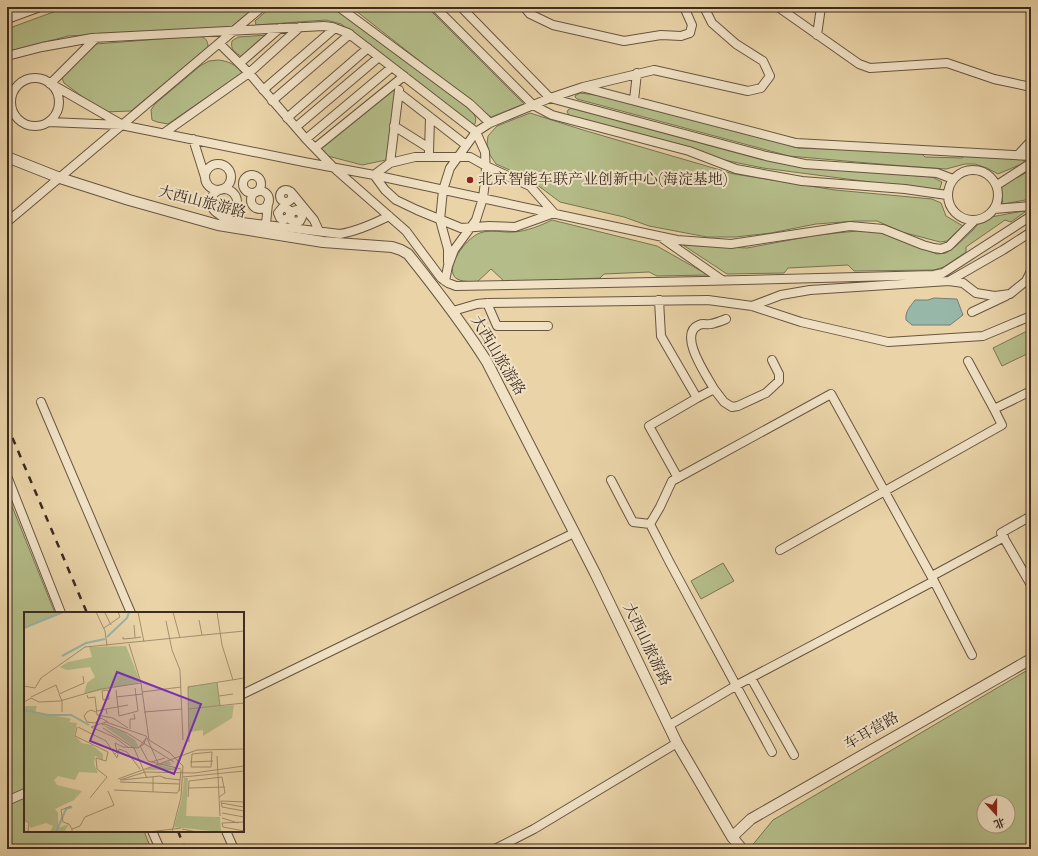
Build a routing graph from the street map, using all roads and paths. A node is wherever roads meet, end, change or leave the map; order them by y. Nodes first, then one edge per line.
1 (37, 7) edge
2 (262, 7) edge
3 (339, 7) edge
4 (434, 7) edge
5 (460, 7) edge
6 (524, 7) edge
7 (684, 7) edge
8 (704, 7) edge
9 (778, 7) edge
10 (822, 7) edge
11 (7, 18) edge
12 (300, 27) junction
13 (280, 28) junction
14 (335, 28) junction
15 (234, 31) junction
16 (350, 34) junction
17 (818, 35) junction
18 (96, 38) junction
19 (220, 44) junction
20 (368, 48) junction
21 (7, 56) edge
22 (380, 57) junction
23 (240, 63) junction
24 (392, 67) junction
25 (249, 73) junction
26 (637, 73) junction
27 (402, 78) junction
28 (52, 85) junction
29 (583, 87) junction
30 (1031, 87) edge
31 (263, 90) junction
32 (399, 93) junction
33 (550, 98) junction
34 (9, 99) edge
35 (634, 100) junction
36 (272, 101) junction
37 (413, 104) junction
38 (572, 104) junction
39 (532, 105) junction
40 (397, 108) junction
41 (287, 118) junction
42 (430, 118) junction
43 (564, 118) junction
44 (49, 122) junction
45 (490, 123) junction
46 (122, 125) junction
47 (394, 126) junction
48 (296, 128) junction
49 (476, 132) junction
50 (164, 133) junction
51 (193, 139) junction
52 (306, 139) junction
53 (1031, 141) edge
54 (466, 145) junction
55 (315, 148) junction
56 (429, 153) junction
57 (1018, 156) junction
58 (1031, 156) edge
59 (7, 157) edge
60 (458, 157) junction
61 (390, 163) junction
62 (1031, 163) edge
63 (486, 166) junction
64 (334, 168) junction
65 (374, 174) junction
66 (60, 178) junction
67 (205, 179) junction
68 (953, 179) junction
69 (997, 185) junction
70 (221, 190) junction
71 (443, 190) junction
72 (291, 192) dead end
73 (947, 195) junction
74 (483, 198) junction
75 (268, 203) junction
76 (1031, 206) edge
77 (994, 209) junction
78 (216, 212) junction
79 (554, 213) junction
80 (290, 214) dead end
81 (389, 216) junction
82 (1031, 216) edge
83 (440, 220) junction
84 (974, 221) junction
85 (7, 222) edge
86 (266, 224) junction
87 (471, 227) junction
88 (300, 229) junction
89 (319, 231) junction
90 (1031, 232) edge
91 (658, 236) junction
92 (448, 266) junction
93 (1030, 273) edge
94 (722, 280) junction
95 (445, 281) junction
96 (949, 281) junction
97 (1010, 294) junction
98 (659, 300) junction
99 (487, 303) junction
100 (752, 306) junction
101 (453, 311) junction
102 (972, 312) dead end
103 (1031, 316) edge
104 (726, 319) dead end
105 (548, 326) dead end
106 (772, 360) dead end
107 (968, 360) dead end
108 (714, 389) junction
109 (1031, 391) edge
110 (696, 398) junction
111 (41, 402) dead end
112 (994, 408) junction
113 (7, 476) edge
114 (678, 478) junction
115 (611, 480) dead end
116 (884, 492) junction
117 (1031, 516) edge
118 (650, 524) junction
119 (574, 533) junction
120 (1004, 537) junction
121 (780, 550) dead end
122 (933, 578) junction
123 (1031, 585) edge
124 (61, 612) edge
125 (131, 612) edge
126 (972, 655) dead end
127 (1031, 659) edge
128 (751, 678) junction
129 (736, 686) junction
130 (244, 694) edge
131 (668, 726) junction
132 (677, 743) junction
133 (772, 752) dead end
134 (794, 755) dead end
135 (24, 793) edge
136 (7, 801) edge
137 (152, 832) edge
138 (226, 832) edge
139 (732, 837) junction
140 (160, 849) edge
141 (234, 849) edge
142 (495, 849) edge
143 (742, 849) edge

1 - 11 street
2 - 15 street
3 - 45 street
4 - 39 street
5 - 33 street
6 - 7 street
8 - 26 street
9 - 17 street
10 - 17 street
12 - 13 street
12 - 14 street
12 - 25 street
13 - 15 street
13 - 23 street
14 - 16 street
14 - 31 street
15 - 18 street
15 - 19 street
16 - 20 street
16 - 36 street
17 - 30 street
18 - 21 street
18 - 28 street
19 - 23 street
19 - 46 street
20 - 22 street
20 - 41 street
22 - 24 street
22 - 48 street
23 - 25 street
24 - 27 street
24 - 52 street
25 - 31 street
25 - 50 street
26 - 29 street
26 - 35 street
27 - 32 street
27 - 49 street
27 - 55 street
28 - 34 street
28 - 44 street
28 - 46 street
29 - 33 street
29 - 35 street
31 - 36 street
32 - 37 street
32 - 40 street
33 - 38 street
33 - 39 street
34 - 44 street
35 - 57 street
36 - 41 street
37 - 40 street
37 - 42 street
38 - 43 street
38 - 68 street
39 - 43 street
39 - 45 street
40 - 47 street
41 - 48 street
42 - 54 street
42 - 56 street
43 - 73 street
44 - 46 street
45 - 49 street
46 - 50 street
46 - 66 street
47 - 56 street
47 - 61 street
48 - 52 street
49 - 54 street
49 - 63 street
50 - 51 street
51 - 64 street
51 - 67 street
52 - 55 street
53 - 57 street
54 - 60 street
55 - 64 street
56 - 60 street
56 - 61 street
57 - 58 street
59 - 66 street, 大西山旅游路
60 - 63 street
60 - 71 street
61 - 65 street
62 - 69 street
63 - 74 street
63 - 79 street
64 - 65 street
64 - 81 street
65 - 71 street
65 - 83 street
66 - 85 street
66 - 101 street, 大西山旅游路
67 - 70 street
67 - 70 street
68 - 69 street
68 - 73 street
69 - 77 street
70 - 78 street
70 - 78 street
71 - 74 street
71 - 83 street
72 - 89 street
73 - 84 street
74 - 79 street
74 - 87 street
75 - 75 street
75 - 86 street
76 - 77 street
77 - 84 street
78 - 86 street
79 - 87 street
79 - 91 street
80 - 88 street
81 - 89 street
81 - 95 street
82 - 94 street
83 - 87 street
83 - 92 street
84 - 91 street
86 - 88 street
87 - 92 street
88 - 89 street
90 - 96 street
91 - 94 street
92 - 95 street
93 - 97 street
94 - 95 street
96 - 97 street
96 - 100 street
97 - 102 street
98 - 99 street
98 - 100 street
98 - 110 street
99 - 101 street
99 - 105 street
100 - 103 street
101 - 119 street, 大西山旅游路
104 - 108 street
106 - 108 street
107 - 112 street
108 - 110 street
109 - 112 street
110 - 114 street
111 - 125 street
112 - 116 street
113 - 124 street
114 - 116 street
114 - 118 street
115 - 118 street
116 - 121 street
116 - 122 street
117 - 120 street
118 - 129 street
119 - 130 street
119 - 131 street, 大西山旅游路
120 - 122 street
120 - 123 street
122 - 126 street
122 - 128 street
127 - 139 street, 车耳营路
128 - 129 street
128 - 134 street
129 - 131 street
129 - 133 street
131 - 132 street, 大西山旅游路
132 - 139 street, 大西山旅游路
132 - 142 street
135 - 136 street
137 - 140 street
138 - 141 street
139 - 143 street, 大西山旅游路

